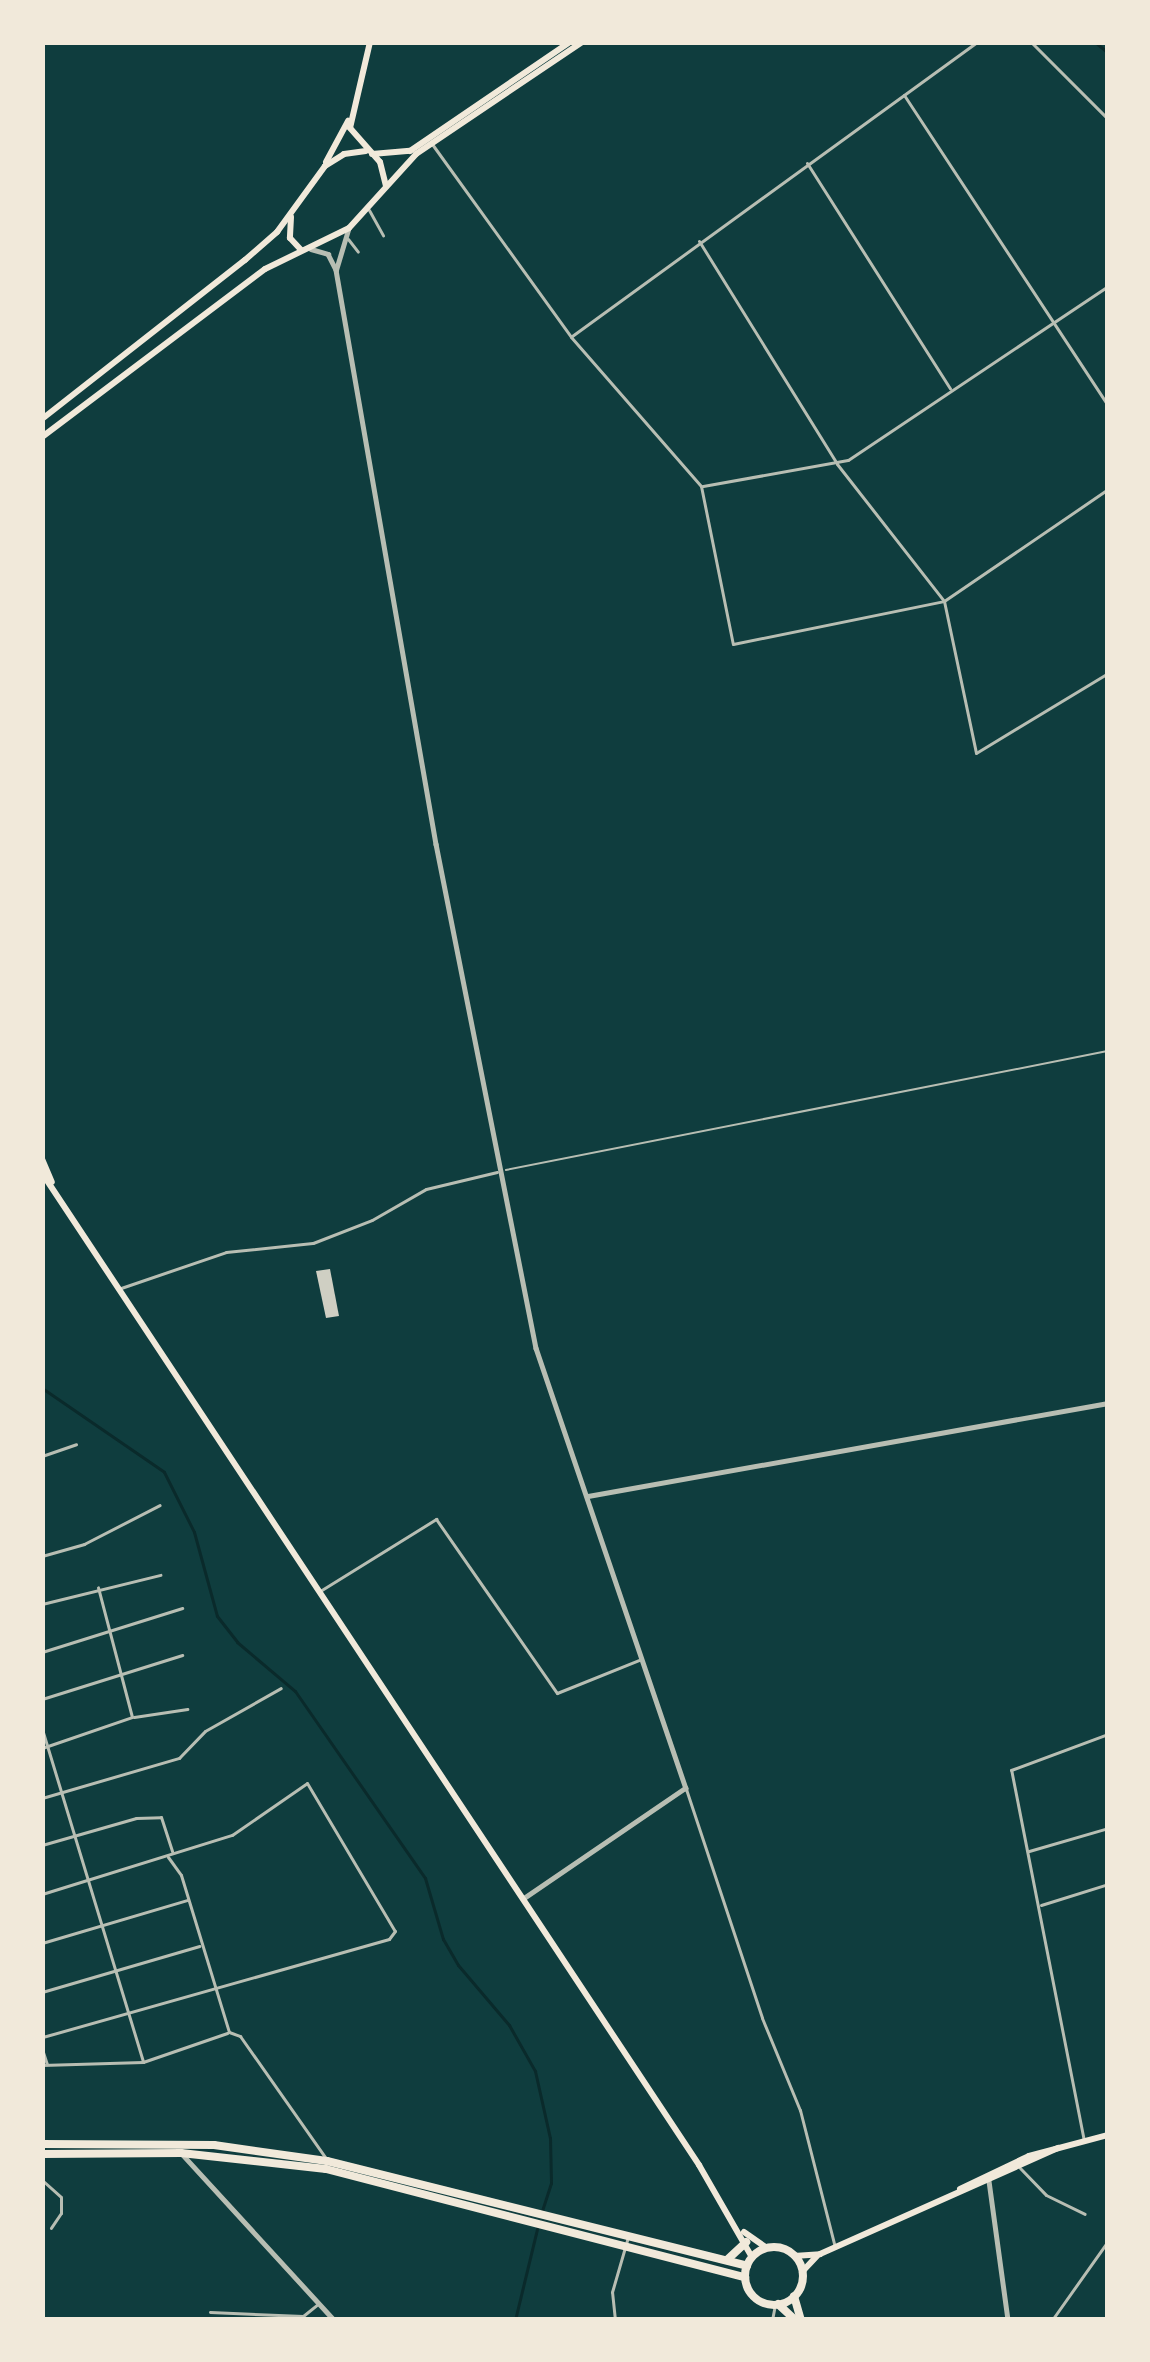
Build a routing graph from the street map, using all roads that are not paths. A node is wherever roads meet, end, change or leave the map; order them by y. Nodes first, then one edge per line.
1 (370, 42) edge
2 (569, 42) edge
3 (582, 42) edge
4 (977, 42) edge
5 (1031, 42) edge
6 (903, 94) junction
7 (353, 112) junction
8 (1108, 119) edge
9 (427, 145) junction
10 (369, 153) junction
11 (806, 162) junction
12 (325, 166) junction
13 (386, 190) junction
14 (369, 210) junction
15 (293, 212) junction
16 (348, 232) junction
17 (383, 235) dead end
18 (699, 242) junction
19 (305, 249) junction
20 (358, 252) dead end
21 (336, 270) junction
22 (1108, 286) edge
23 (1051, 324) junction
24 (571, 337) junction
25 (94, 379) junction
26 (103, 391) junction
27 (952, 391) junction
28 (1108, 406) edge
29 (42, 419) edge
30 (42, 437) edge
31 (837, 464) junction
32 (701, 486) junction
33 (1108, 489) edge
34 (944, 601) junction
35 (1108, 673) edge
36 (1108, 1051) edge
37 (42, 1159) edge
38 (499, 1171) junction
39 (42, 1173) edge
40 (56, 1192) junction
41 (119, 1288) junction
42 (1108, 1402) edge
43 (76, 1444) dead end
44 (42, 1460) edge
45 (586, 1496) junction
46 (160, 1505) dead end
47 (42, 1556) edge
48 (160, 1575) dead end
49 (98, 1587) junction
50 (320, 1592) junction
51 (42, 1604) edge
52 (182, 1608) dead end
53 (110, 1630) junction
54 (42, 1652) edge
55 (182, 1655) dead end
56 (640, 1659) junction
57 (122, 1674) junction
58 (281, 1688) dead end
59 (1108, 1689) edge
60 (42, 1699) edge
61 (187, 1709) dead end
62 (1108, 1715) edge
63 (130, 1719) junction
64 (42, 1729) edge
65 (1108, 1733) edge
66 (45, 1748) edge
67 (686, 1788) junction
68 (61, 1791) junction
69 (42, 1798) edge
70 (1108, 1828) edge
71 (74, 1835) junction
72 (42, 1845) edge
73 (1028, 1851) junction
74 (170, 1854) junction
75 (86, 1880) junction
76 (1108, 1884) edge
77 (42, 1894) edge
78 (189, 1899) junction
79 (523, 1899) junction
80 (1037, 1906) junction
81 (100, 1924) junction
82 (42, 1942) edge
83 (201, 1946) junction
84 (115, 1969) junction
85 (214, 1987) junction
86 (42, 1992) edge
87 (129, 2013) junction
88 (229, 2032) junction
89 (42, 2037) edge
90 (42, 2049) edge
91 (143, 2062) junction
92 (45, 2065) edge
93 (1108, 2135) edge
94 (1084, 2141) junction
95 (170, 2143) junction
96 (42, 2144) edge
97 (181, 2153) junction
98 (42, 2154) edge
99 (1017, 2164) junction
100 (326, 2165) junction
101 (989, 2179) junction
102 (42, 2180) edge
103 (1085, 2214) dead end
104 (737, 2225) junction
105 (50, 2228) dead end
106 (628, 2239) junction
107 (746, 2242) junction
108 (1107, 2245) edge
109 (766, 2248) junction
110 (836, 2248) junction
111 (820, 2254) junction
112 (794, 2256) junction
113 (728, 2259) junction
114 (749, 2261) junction
115 (802, 2272) junction
116 (745, 2277) junction
117 (794, 2296) junction
118 (319, 2303) junction
119 (776, 2304) junction
120 (210, 2312) dead end
121 (255, 2317) edge
122 (303, 2318) edge
123 (334, 2320) edge
124 (615, 2320) edge
125 (772, 2320) edge
126 (798, 2320) edge
127 (1007, 2320) edge
128 (1052, 2320) edge

1 - 7 main road
2 - 9 main road
3 - 9 main road
4 - 6 street
5 - 8 street
6 - 11 street
6 - 23 street
7 - 10 main road
7 - 12 main road
9 - 10 main road
9 - 13 main road
9 - 24 street
10 - 12 main road
10 - 13 main road
11 - 18 street
11 - 27 street
12 - 15 main road
13 - 14 main road
14 - 16 main road
14 - 17 street
15 - 19 main road
15 - 25 main road
16 - 19 main road
16 - 20 street
16 - 21 street
18 - 24 street
18 - 31 street
19 - 21 street
19 - 26 main road
21 - 38 street
22 - 23 street
23 - 27 street
23 - 28 street
24 - 32 street
25 - 26 main road
25 - 29 main road
26 - 30 main road
27 - 31 street
31 - 32 street
31 - 34 street
32 - 34 street
33 - 34 street
34 - 35 street
36 - 38 lane
37 - 40 main road
38 - 41 street
38 - 45 street
39 - 40 main road
40 - 41 main road
41 - 50 main road
42 - 45 street
43 - 44 street
45 - 56 street
46 - 47 street
48 - 49 street
49 - 51 street
49 - 53 street
50 - 56 street
50 - 79 main road
52 - 53 street
53 - 54 street
53 - 57 street
55 - 57 street
56 - 67 street
57 - 60 street
57 - 63 street
58 - 68 street
59 - 62 street
61 - 63 street
63 - 66 street
64 - 66 street
65 - 73 street
66 - 68 street
67 - 79 street
67 - 110 street
68 - 69 street
68 - 71 street
70 - 73 street
71 - 72 street
71 - 74 street
71 - 75 street
73 - 80 street
74 - 75 street
74 - 78 street
74 - 85 street
75 - 77 street
75 - 81 street
76 - 80 street
78 - 81 street
78 - 83 street
79 - 104 main road
80 - 94 street
81 - 82 street
81 - 84 street
83 - 84 street
83 - 85 street
84 - 86 street
84 - 87 street
85 - 87 street
85 - 88 street
87 - 89 street
87 - 91 street
88 - 91 street
88 - 100 street
90 - 92 street
91 - 92 street
93 - 94 main road
94 - 99 main road
95 - 96 highway
95 - 97 street
95 - 100 highway
97 - 98 highway
97 - 100 highway
97 - 118 street
99 - 101 main road
99 - 103 street
100 - 106 highway
101 - 110 main road
101 - 127 street
102 - 105 street
104 - 107 main road
104 - 109 main road
106 - 113 highway
106 - 116 highway
106 - 124 street
107 - 113 highway
107 - 114 main road
108 - 128 street
109 - 112 highway
109 - 114 highway
110 - 111 main road
111 - 112 main road
111 - 115 main road
112 - 115 highway
113 - 114 highway
114 - 116 highway
115 - 117 highway
116 - 119 highway
117 - 119 highway
117 - 126 highway
118 - 122 street
118 - 123 street
119 - 125 street
119 - 126 highway
120 - 121 street
121 - 122 street

